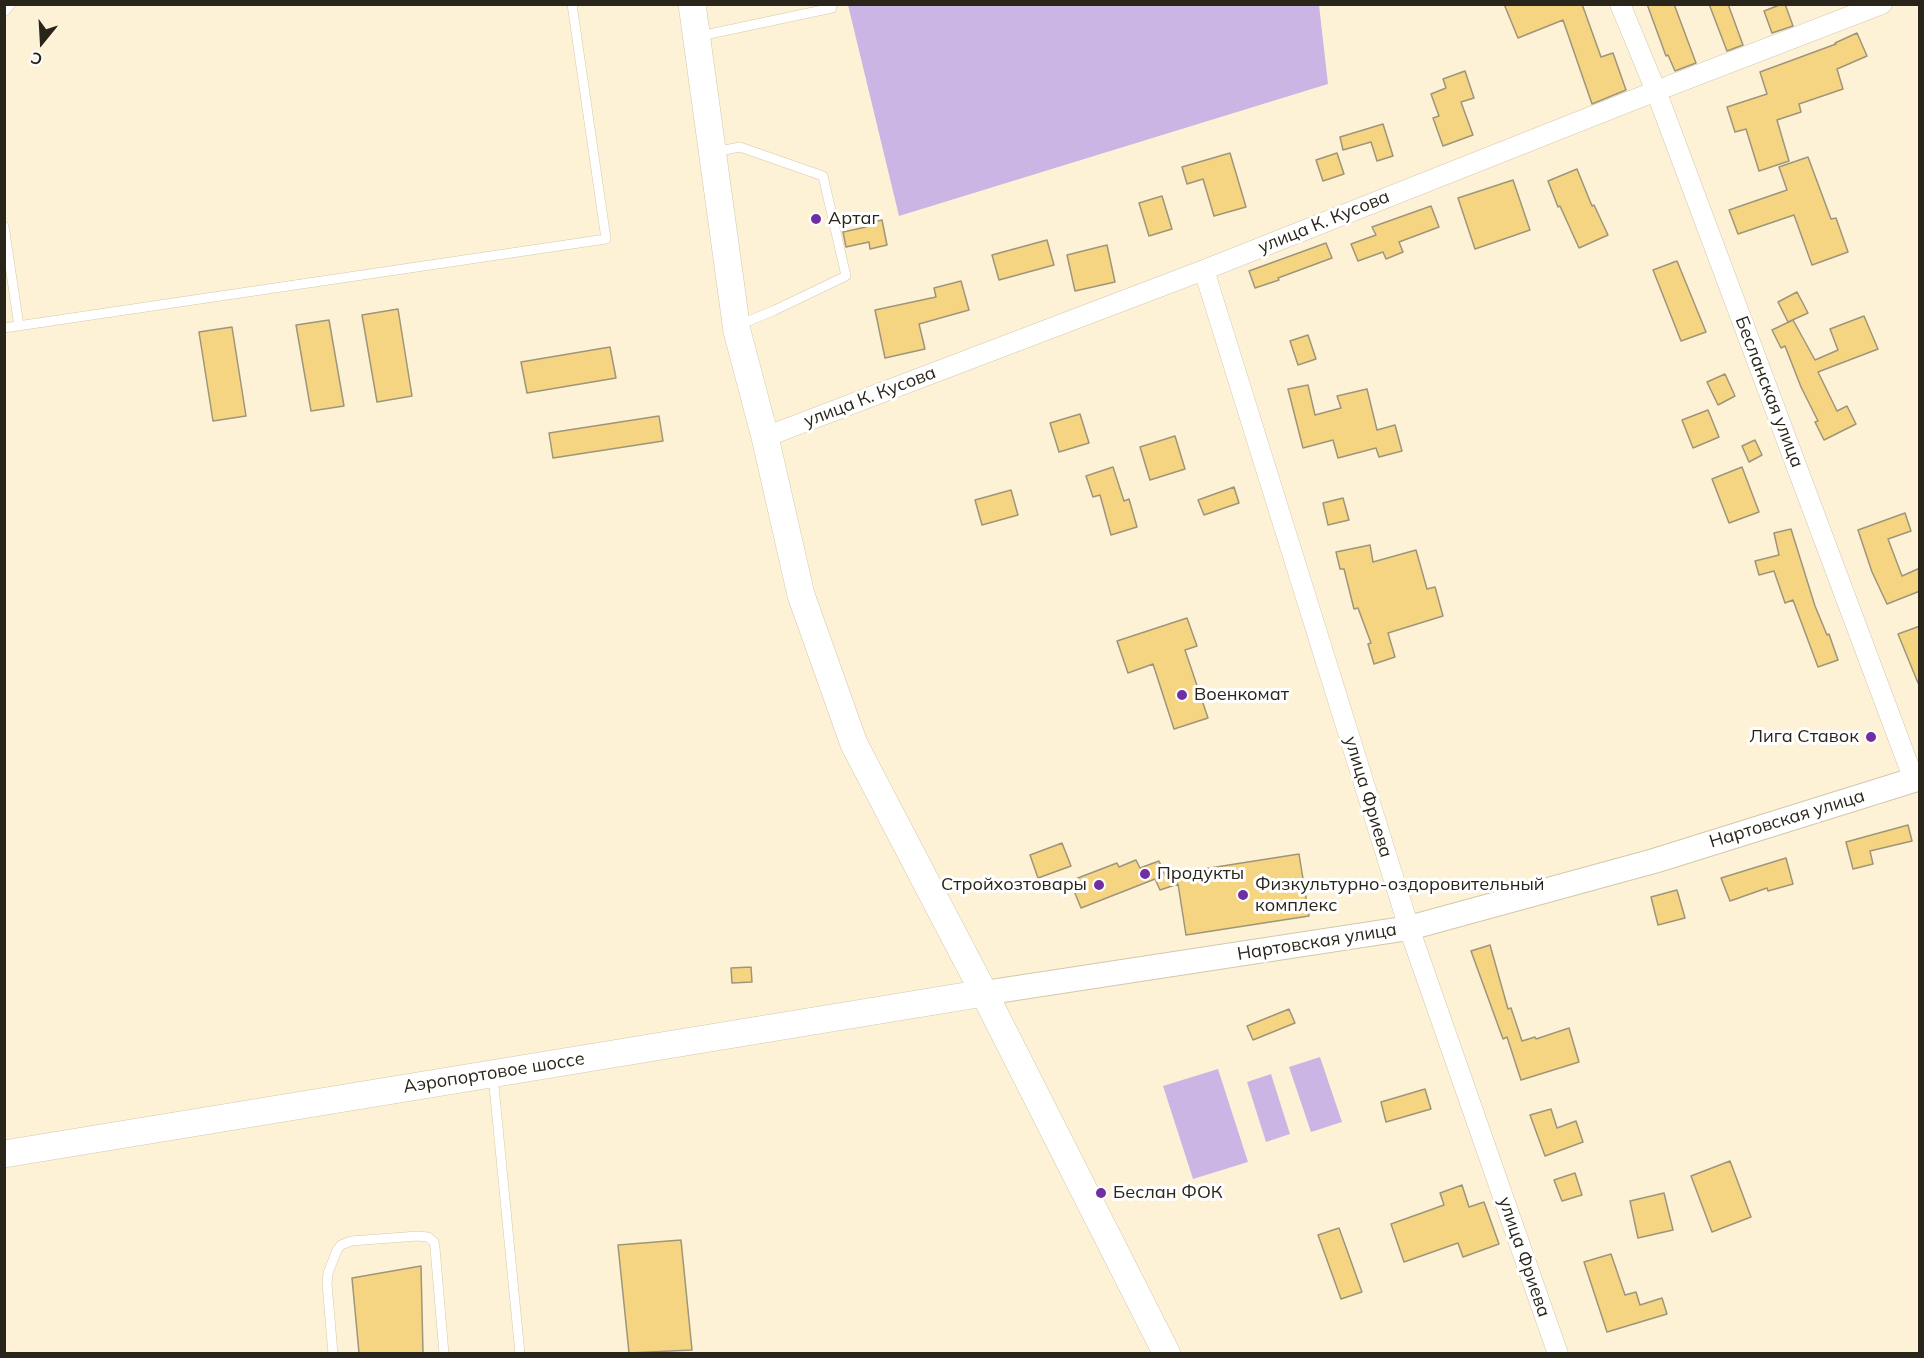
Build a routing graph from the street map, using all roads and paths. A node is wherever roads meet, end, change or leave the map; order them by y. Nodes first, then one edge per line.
1 (11, 4) edge
2 (572, 4) edge
3 (692, 4) edge
4 (1620, 4) edge
5 (1882, 4) edge
6 (832, 8) dead end
7 (4, 12) edge
8 (696, 37) junction
9 (1656, 91) junction
10 (712, 152) junction
11 (4, 226) edge
12 (1204, 270) junction
13 (19, 326) junction
14 (736, 326) junction
15 (4, 328) edge
16 (765, 437) junction
17 (1917, 779) edge
18 (1409, 928) junction
19 (984, 993) junction
20 (493, 1074) junction
21 (4, 1154) edge
22 (333, 1353) edge
23 (444, 1353) edge
24 (520, 1353) edge
25 (1167, 1353) edge
26 (1558, 1353) edge

1 - 7 lane
2 - 13 lane
3 - 8 main road
4 - 9 street, Бесланская улица
5 - 9 street, улица К. Кусова
6 - 8 lane
8 - 10 main road
9 - 12 street, улица К. Кусова
9 - 17 street, Бесланская улица
10 - 14 main road
10 - 14 lane
11 - 13 lane
12 - 16 street, улица К. Кусова
12 - 18 street, улица Фриева
13 - 15 lane
14 - 16 main road
16 - 19 main road
17 - 18 street, Нартовская улица
18 - 19 street, Нартовская улица
18 - 26 street, улица Фриева
19 - 20 main road, Аэропортовое шоссе
19 - 25 main road
20 - 21 main road, Аэропортовое шоссе
20 - 24 lane
22 - 23 lane

